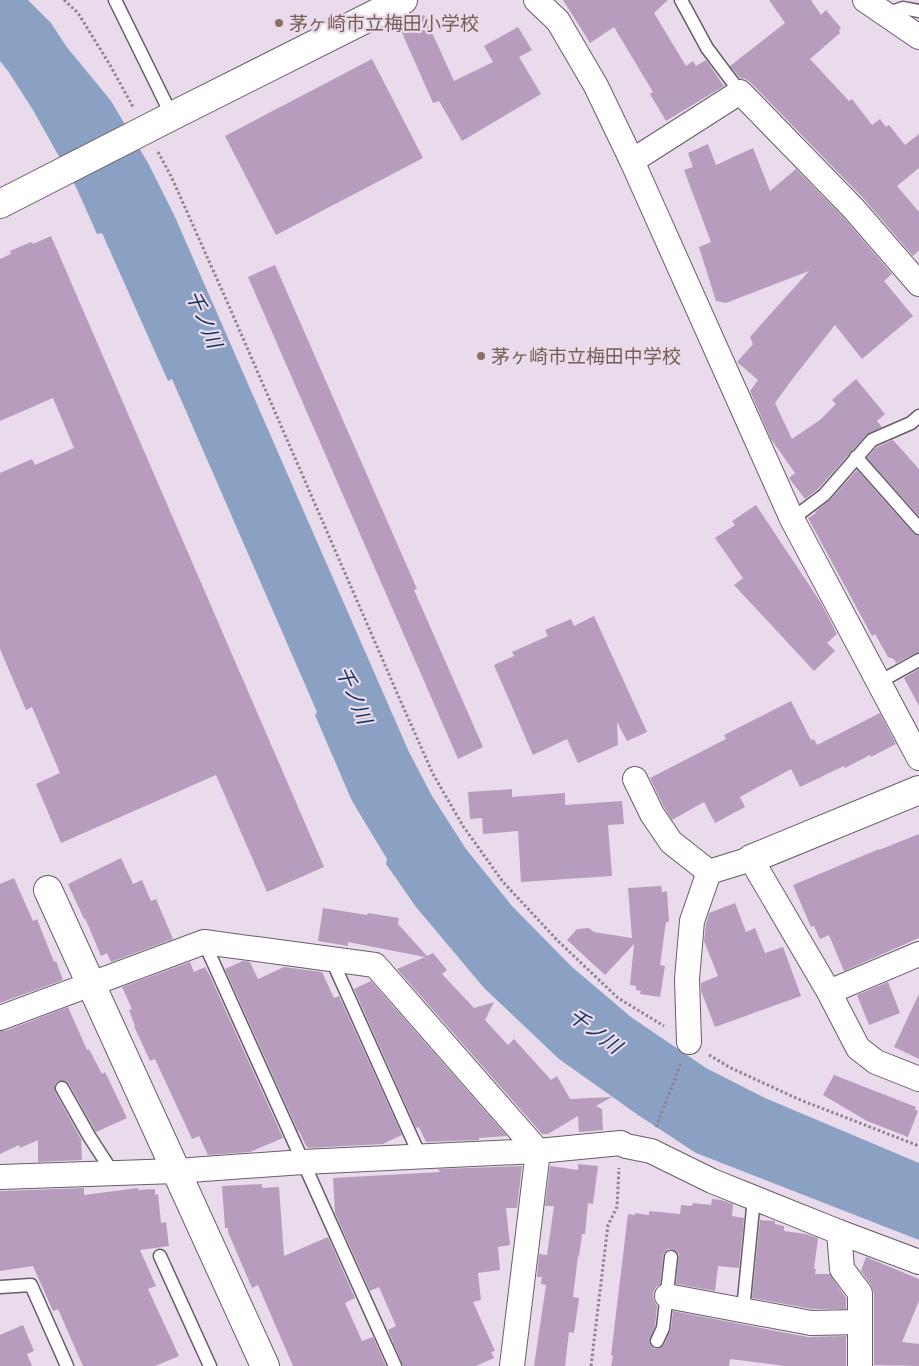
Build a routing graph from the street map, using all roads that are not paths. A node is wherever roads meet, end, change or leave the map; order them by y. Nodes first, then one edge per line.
1 (115, 0) edge
2 (403, 0) edge
3 (536, 0) edge
4 (681, 0) edge
5 (865, 0) edge
6 (919, 11) edge
7 (886, 14) junction
8 (919, 37) edge
9 (740, 92) junction
10 (172, 116) junction
11 (632, 161) junction
12 (0, 204) edge
13 (919, 284) edge
14 (919, 416) edge
15 (856, 457) junction
16 (792, 519) junction
17 (919, 528) edge
18 (919, 660) edge
19 (879, 682) junction
20 (919, 758) edge
21 (635, 779) dead end
22 (919, 790) edge
23 (752, 859) junction
24 (709, 872) junction
25 (48, 890) dead end
26 (204, 942) junction
27 (919, 954) edge
28 (331, 958) junction
29 (91, 984) junction
30 (829, 992) junction
31 (0, 1018) edge
32 (689, 1042) road end
33 (919, 1079) edge
34 (62, 1088) dead end
35 (538, 1151) junction
36 (420, 1156) junction
37 (303, 1162) junction
38 (176, 1171) junction
39 (113, 1173) junction
40 (0, 1177) edge
41 (754, 1198) junction
42 (839, 1232) junction
43 (160, 1256) dead end
44 (671, 1257) dead end
45 (919, 1262) edge
46 (0, 1288) edge
47 (667, 1296) junction
48 (743, 1310) junction
49 (860, 1322) junction
50 (657, 1341) dead end
51 (67, 1366) edge
52 (210, 1366) edge
53 (265, 1366) edge
54 (395, 1366) edge
55 (512, 1366) edge
56 (860, 1366) edge

1 - 10 lane
2 - 10 street
3 - 11 street
4 - 9 lane
5 - 7 street
6 - 7 lane
7 - 8 street
9 - 11 street
9 - 13 street
10 - 12 street
11 - 16 street
14 - 15 lane
15 - 16 lane
15 - 17 lane
16 - 19 street
18 - 19 lane
19 - 20 street
21 - 24 street
22 - 23 street
23 - 24 street
23 - 30 street
24 - 32 street
25 - 29 street
26 - 28 street
26 - 29 street
26 - 37 lane
27 - 30 street
28 - 35 street
28 - 36 lane
29 - 31 street
29 - 38 street
30 - 33 street
34 - 39 lane
35 - 36 street
35 - 41 street
35 - 55 street
36 - 37 street
37 - 38 street
37 - 54 lane
38 - 39 street
38 - 53 street
39 - 40 street
41 - 42 street
41 - 48 lane
42 - 45 street
42 - 49 street
43 - 52 lane
44 - 47 lane
46 - 51 lane
47 - 48 street
47 - 50 lane
48 - 49 street
49 - 56 street

